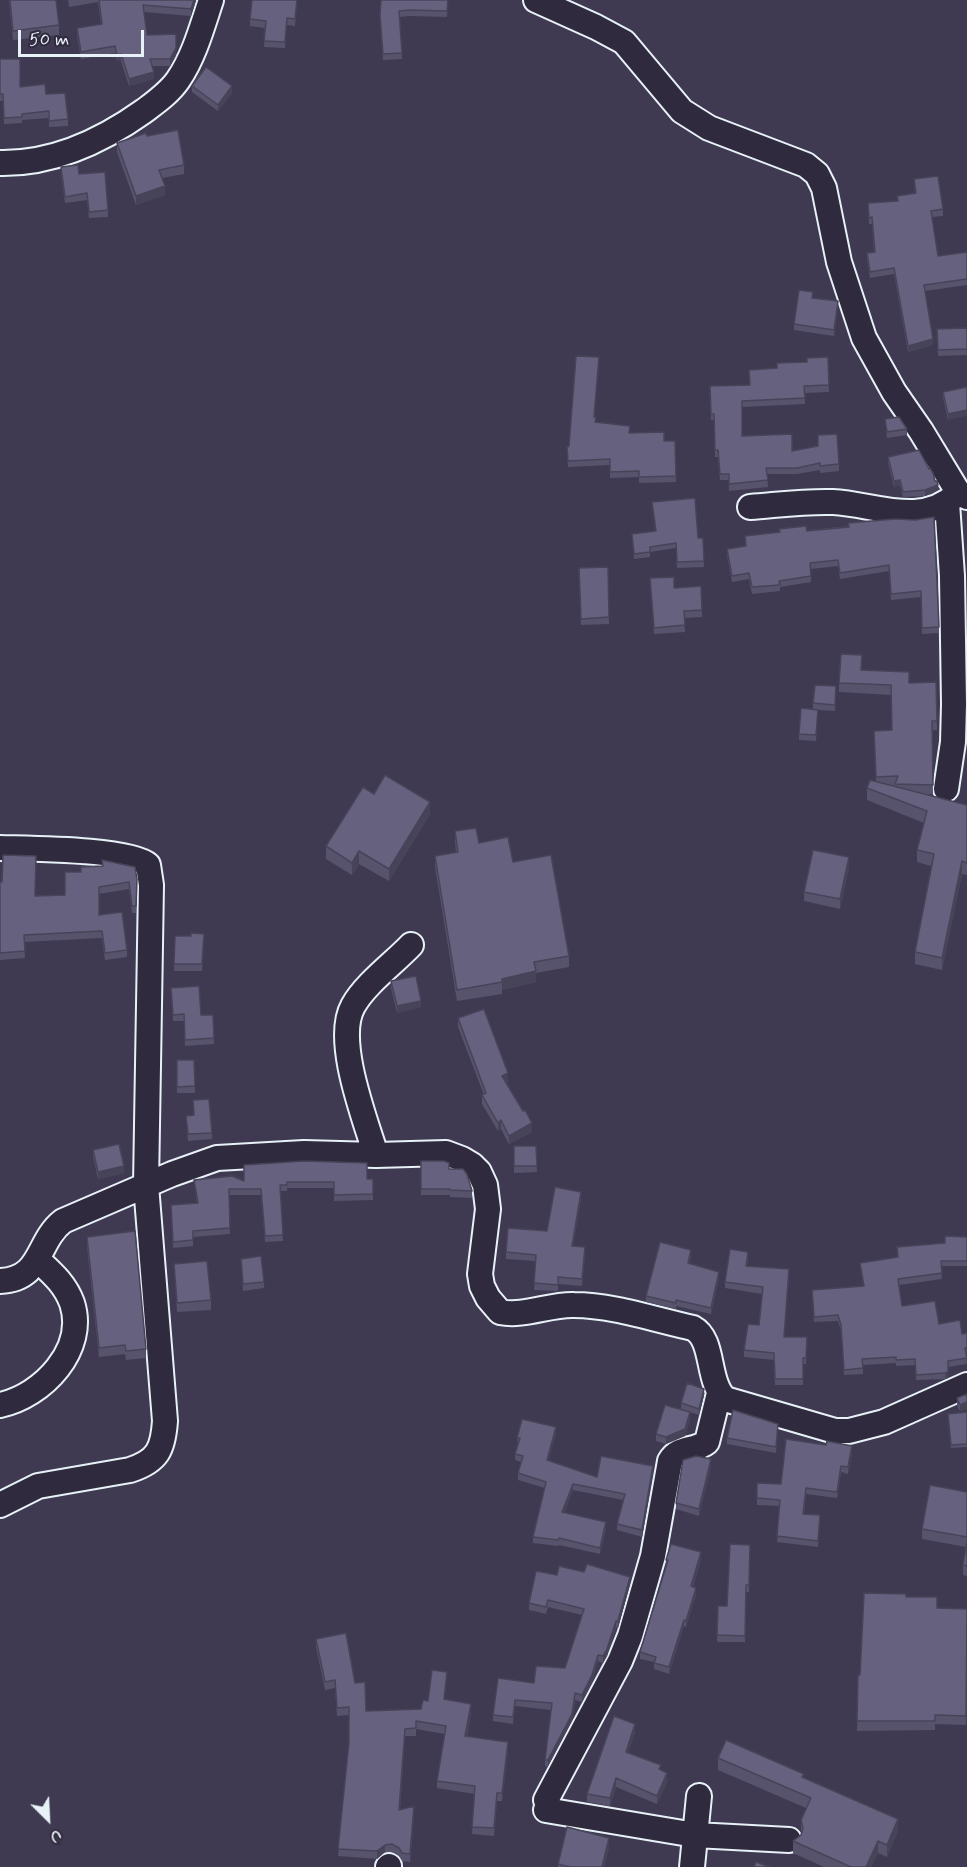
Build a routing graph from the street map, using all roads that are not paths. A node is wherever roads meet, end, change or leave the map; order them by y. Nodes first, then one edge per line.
1 (211, 0) edge
2 (536, 0) edge
3 (0, 163) edge
4 (958, 497) edge
5 (750, 507) dead end
6 (946, 789) dead end
7 (0, 848) edge
8 (411, 945) dead end
9 (376, 1155) junction
10 (147, 1185) junction
11 (38, 1260) junction
12 (0, 1281) edge
13 (967, 1385) edge
14 (719, 1393) junction
15 (0, 1405) edge
16 (0, 1505) edge
17 (699, 1796) dead end
18 (695, 1835) junction
19 (789, 1840) dead end
20 (692, 1867) edge

1 - 3 street
2 - 4 street
4 - 5 street
4 - 6 street
7 - 10 street
8 - 9 street
9 - 10 street
9 - 14 street
10 - 11 street
10 - 16 street
11 - 12 street
11 - 15 street
13 - 14 street
14 - 18 street
17 - 18 street
18 - 19 street
18 - 20 street

